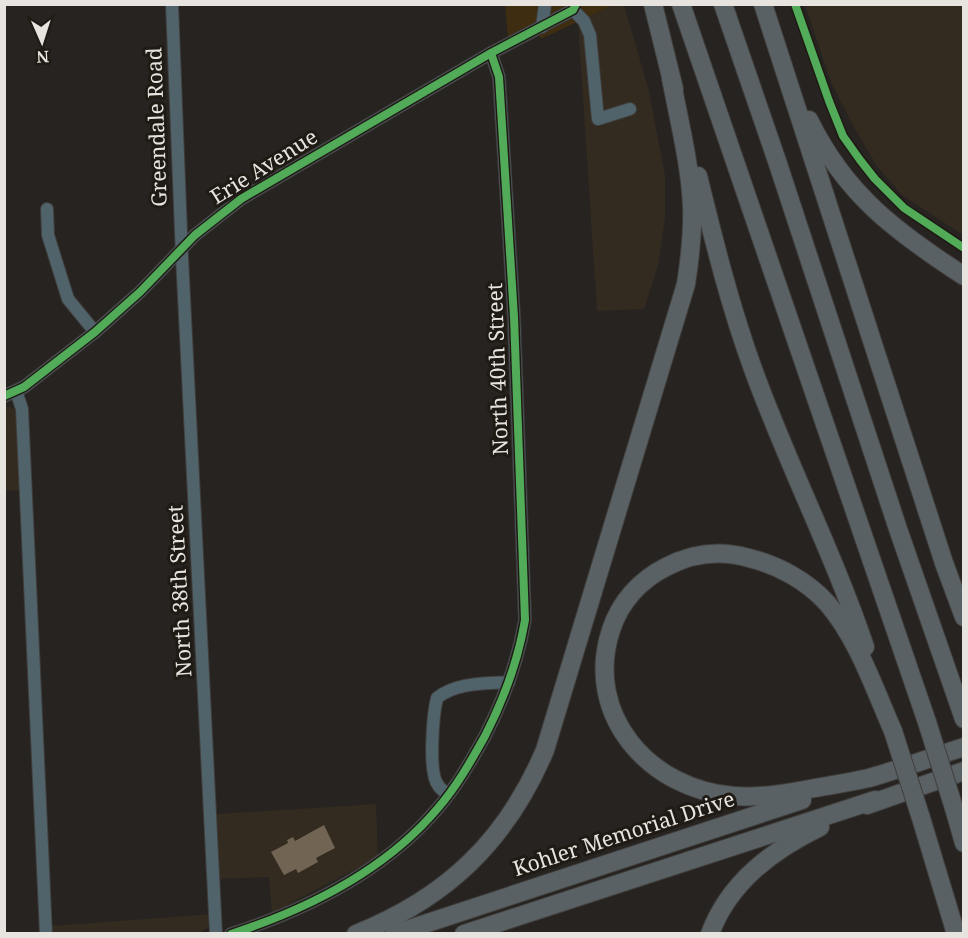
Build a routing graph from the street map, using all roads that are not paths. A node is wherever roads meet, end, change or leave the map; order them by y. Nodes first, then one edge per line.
1 (172, 4) edge
2 (545, 4) edge
3 (653, 4) edge
4 (681, 4) edge
5 (723, 4) edge
6 (763, 4) edge
7 (574, 7) edge
8 (542, 27) junction
9 (491, 53) junction
10 (784, 70) junction
11 (671, 78) junction
12 (630, 109) dead end
13 (47, 209) dead end
14 (182, 248) junction
15 (963, 276) edge
16 (95, 332) junction
17 (10, 394) edge
18 (963, 616) edge
19 (509, 682) junction
20 (963, 716) edge
21 (893, 731) junction
22 (963, 747) edge
23 (963, 771) edge
24 (869, 778) junction
25 (449, 794) junction
26 (875, 800) junction
27 (921, 818) junction
28 (963, 843) edge
29 (46, 933) edge
30 (216, 933) edge
31 (231, 933) edge
32 (356, 933) edge
33 (394, 933) edge
34 (464, 933) edge
35 (710, 933) edge
36 (943, 933) edge
37 (956, 933) edge

1 - 14 street, Greendale Road
2 - 8 street
3 - 11 highway
4 - 28 highway, bridge
5 - 20 highway
6 - 10 highway
7 - 8 street, Erie Avenue
7 - 12 street
8 - 9 street, Erie Avenue
9 - 14 street, Erie Avenue
9 - 19 street, North 40th Street
10 - 15 highway
10 - 18 highway
11 - 21 highway
11 - 32 highway
13 - 16 street
14 - 16 street, Erie Avenue
14 - 30 street, North 38th Street
16 - 17 street, Erie Avenue
17 - 29 street
19 - 25 street, North 40th Street
19 - 25 street
21 - 24 highway
21 - 27 highway, bridge
22 - 24 highway
23 - 26 highway
24 - 33 highway, Kohler Memorial Drive
25 - 31 street, North 40th Street
26 - 34 highway
26 - 35 highway
27 - 36 highway
27 - 37 highway

